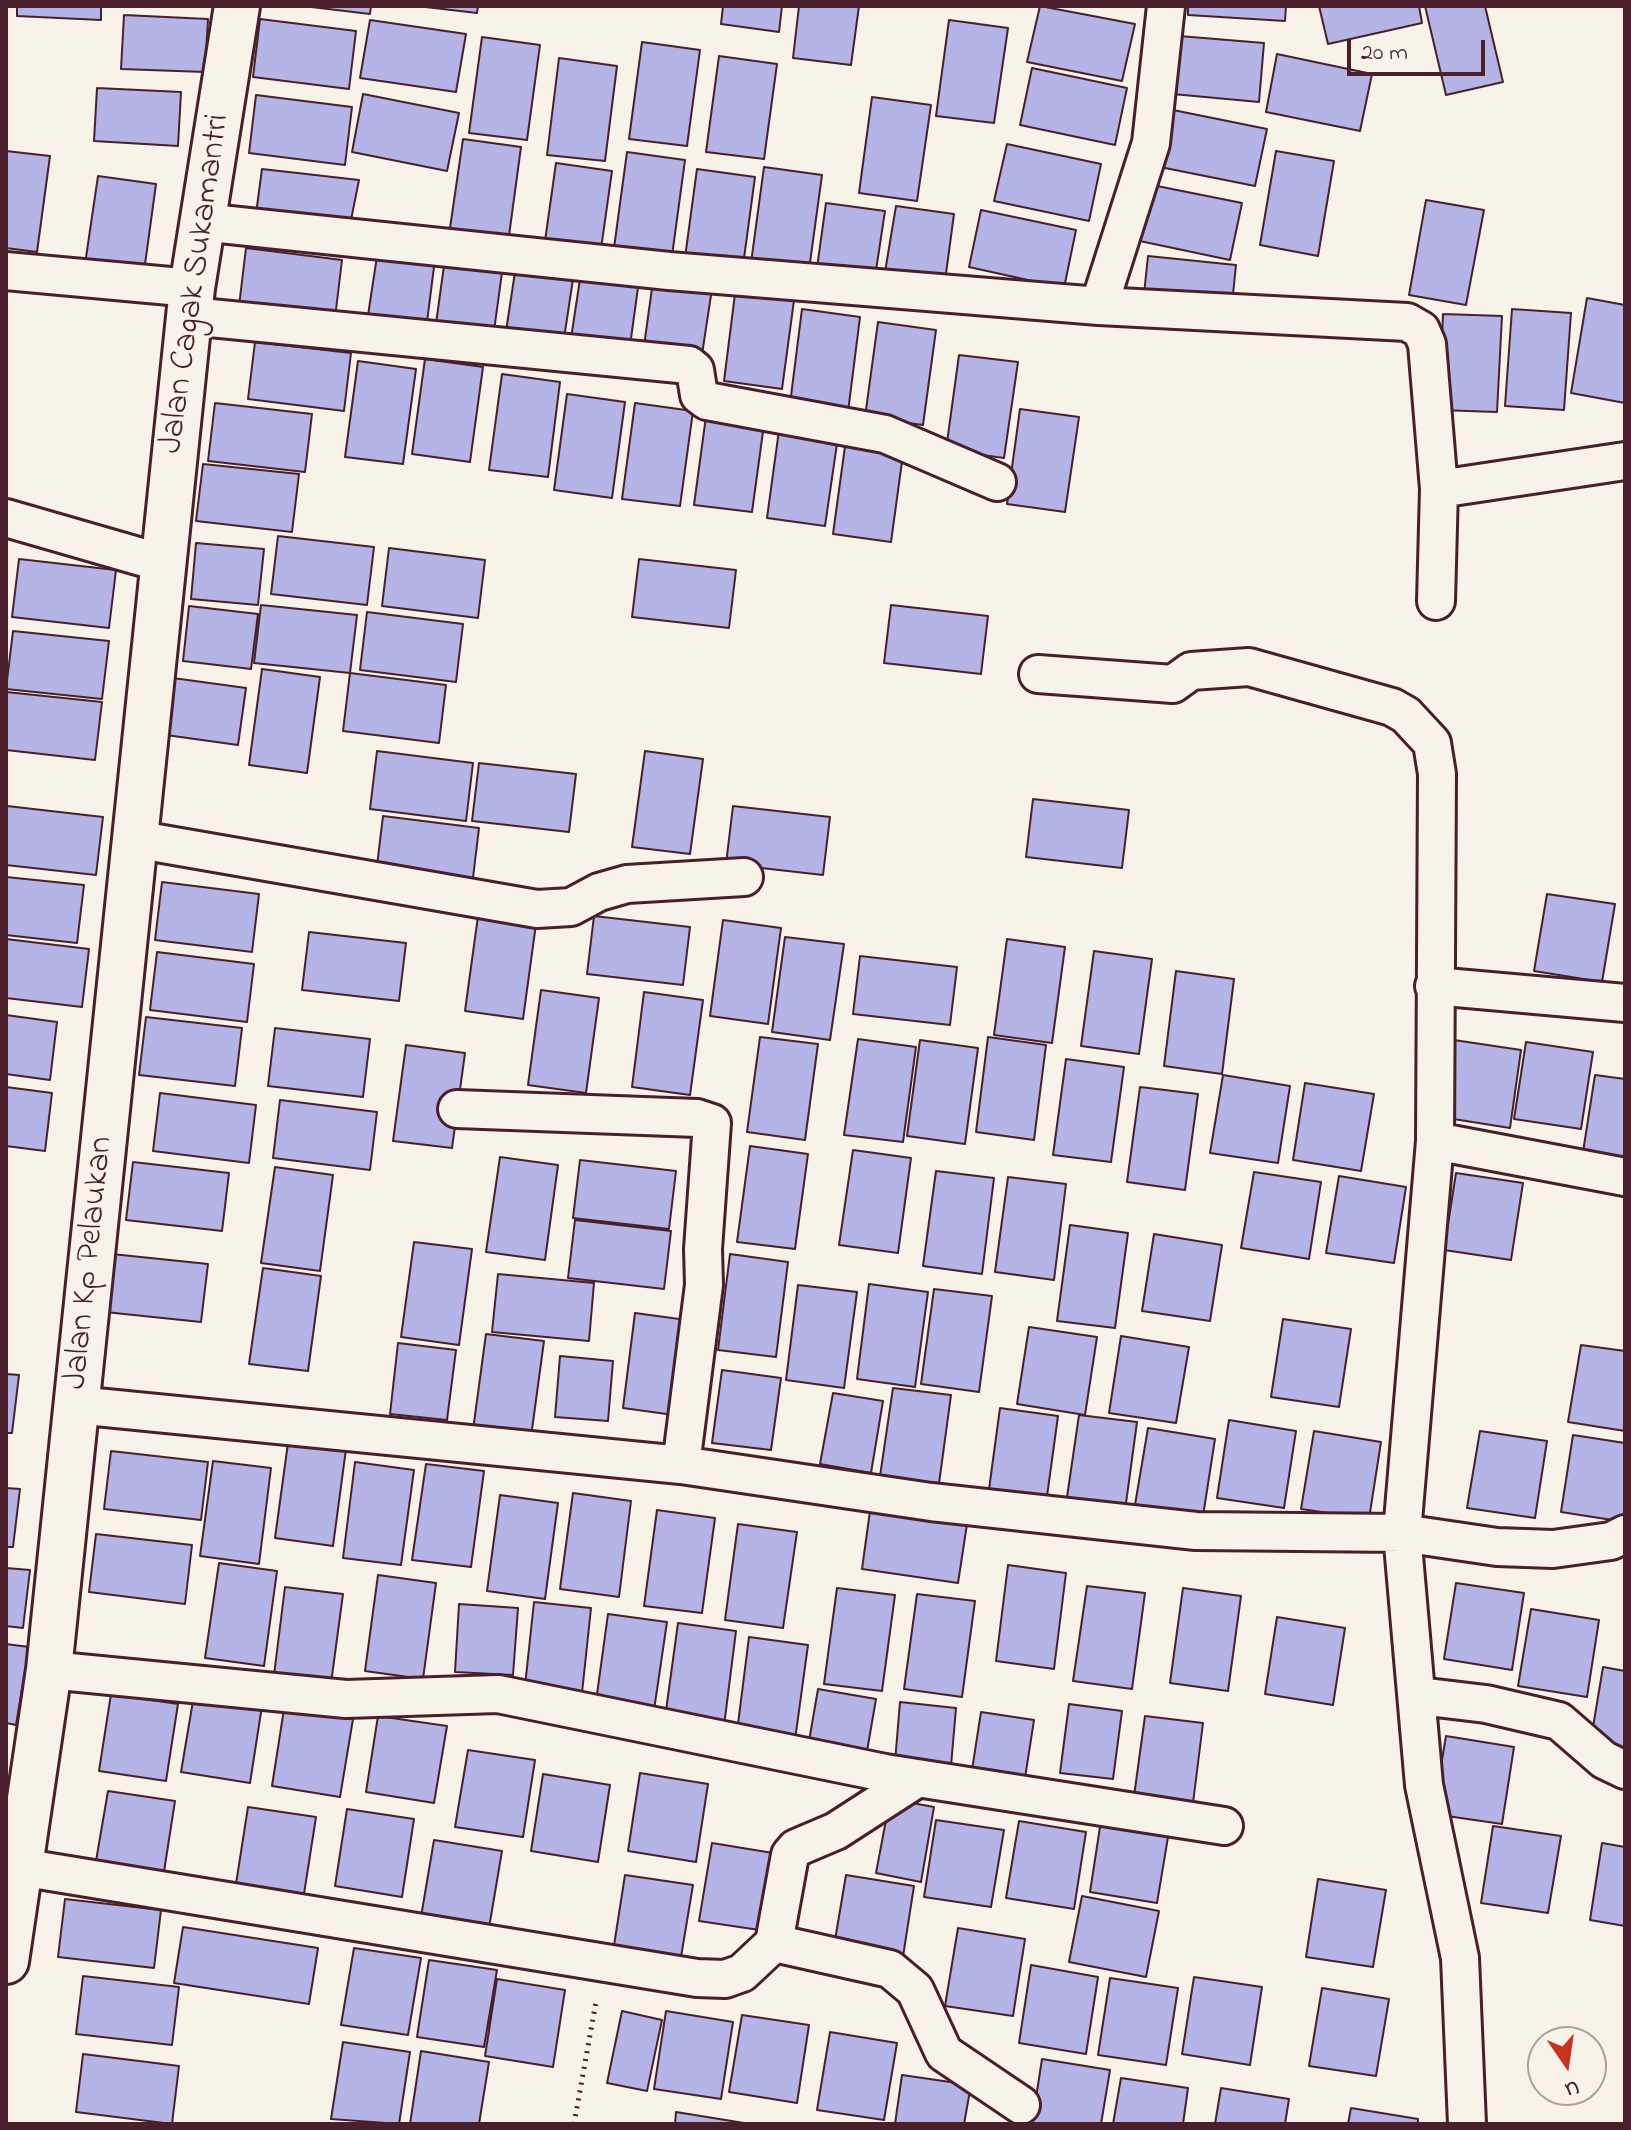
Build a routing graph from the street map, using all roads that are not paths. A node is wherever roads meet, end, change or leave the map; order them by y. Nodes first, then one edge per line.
1 (237, 6) edge
2 (1166, 6) edge
3 (201, 222) junction
4 (6, 271) edge
5 (191, 302) junction
6 (1099, 306) junction
7 (1625, 461) edge
8 (997, 482) dead end
9 (1439, 489) junction
10 (6, 518) edge
11 (162, 563) junction
12 (1436, 601) dead end
13 (1038, 674) dead end
14 (134, 839) junction
15 (744, 877) dead end
16 (1434, 986) junction
17 (1625, 1003) edge
18 (457, 1109) dead end
19 (1435, 1141) junction
20 (1625, 1177) edge
21 (76, 1405) junction
22 (681, 1465) junction
23 (1402, 1533) junction
24 (1625, 1534) edge
25 (49, 1670) junction
26 (1419, 1696) junction
27 (1625, 1770) edge
28 (918, 1778) junction
29 (1224, 1826) dead end
30 (20, 1867) junction
31 (774, 1943) junction
32 (7, 1947) edge
33 (1021, 2105) dead end
34 (1467, 2124) edge

1 - 3 street, Jalan Cagak Sukamantri
2 - 6 street
3 - 5 street, Jalan Cagak Sukamantri
3 - 6 street
4 - 5 street
5 - 8 street
5 - 11 street, Jalan Cagak Sukamantri
6 - 9 street
7 - 9 street
9 - 12 street
10 - 11 street
11 - 14 street, Jalan Kp Pelaukan
13 - 16 street
14 - 15 street
14 - 21 street, Jalan Kp Pelaukan
16 - 17 street
16 - 19 street
18 - 22 street
19 - 20 street
19 - 23 street
21 - 22 street
21 - 25 street, Jalan Kp Pelaukan
22 - 23 street
23 - 24 street
23 - 26 street
25 - 28 street
25 - 30 street, Jalan Kp Pelaukan
26 - 27 street
26 - 34 street
28 - 29 street
28 - 31 street
30 - 31 street
30 - 32 street, Jalan Kp Pelaukan
31 - 33 street

